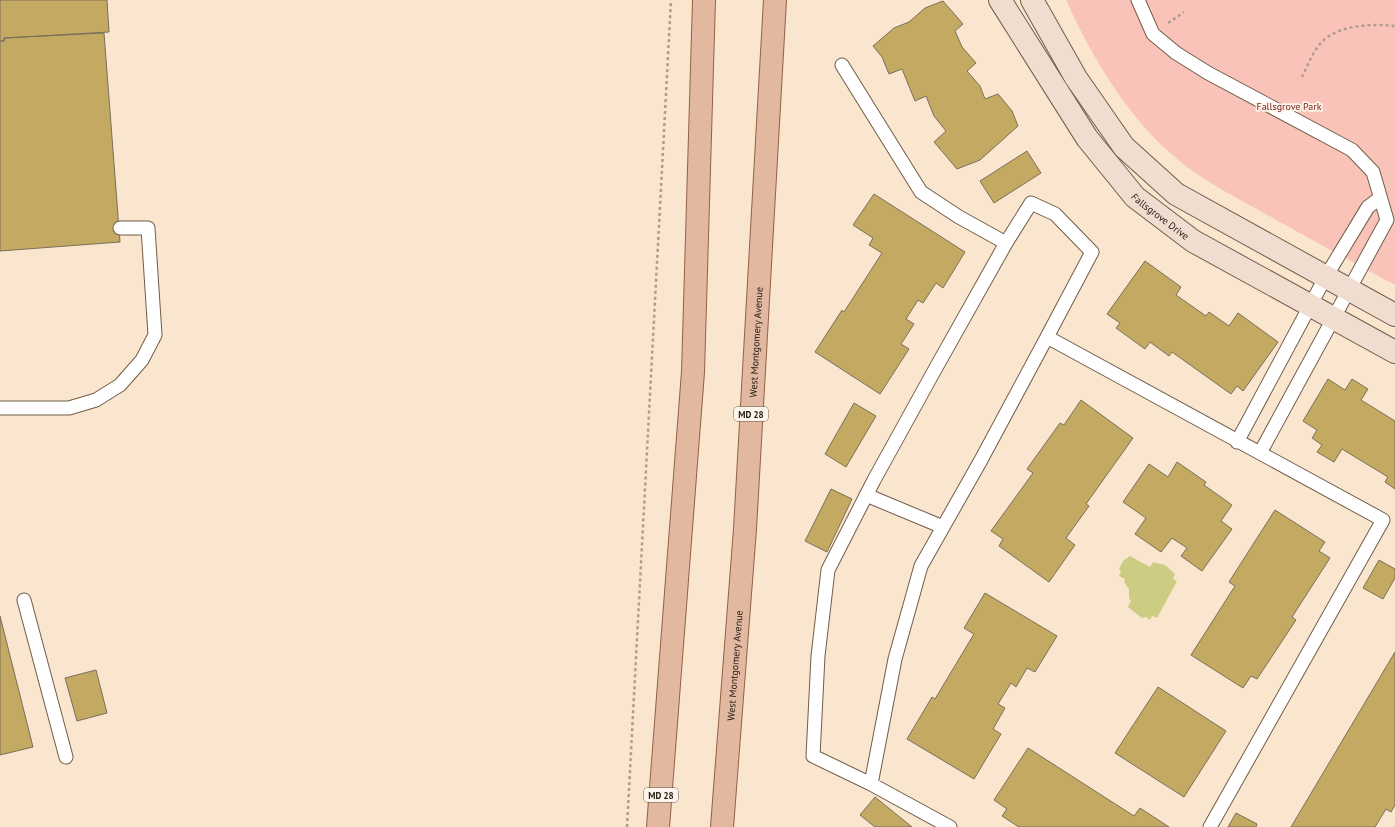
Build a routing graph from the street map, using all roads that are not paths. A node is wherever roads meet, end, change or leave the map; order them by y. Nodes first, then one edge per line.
1 (704, 0) edge
2 (775, 0) edge
3 (1000, 0) edge
4 (1032, 0) edge
5 (1138, 0) edge
6 (842, 65) dead end
7 (1380, 198) junction
8 (120, 228) dead end
9 (1006, 243) junction
10 (1325, 278) junction
11 (1350, 291) junction
12 (1312, 306) junction
13 (1395, 315) edge
14 (1334, 318) junction
15 (1048, 337) junction
16 (1395, 352) edge
17 (0, 408) edge
18 (1237, 442) junction
19 (1260, 454) junction
20 (866, 495) junction
21 (943, 528) junction
22 (24, 600) dead end
23 (66, 757) dead end
24 (871, 784) junction
25 (658, 827) edge
26 (722, 827) edge
27 (950, 827) edge
28 (1210, 827) edge

1 - 25 main road, MD 28
2 - 26 main road, West Montgomery Avenue / MD 28
3 - 12 street, Fallsgrove Drive
4 - 10 street
5 - 7 lane
6 - 9 lane
7 - 10 lane
7 - 11 lane
8 - 17 lane
9 - 15 lane
9 - 20 lane
10 - 11 street
10 - 12 lane
11 - 13 street
11 - 14 lane
12 - 14 street, Fallsgrove Drive
12 - 18 lane
14 - 16 street, Fallsgrove Drive
14 - 19 lane
15 - 18 lane
15 - 21 lane
18 - 19 lane
19 - 28 lane
20 - 21 lane
20 - 24 lane
21 - 24 lane
22 - 23 lane
24 - 27 lane

